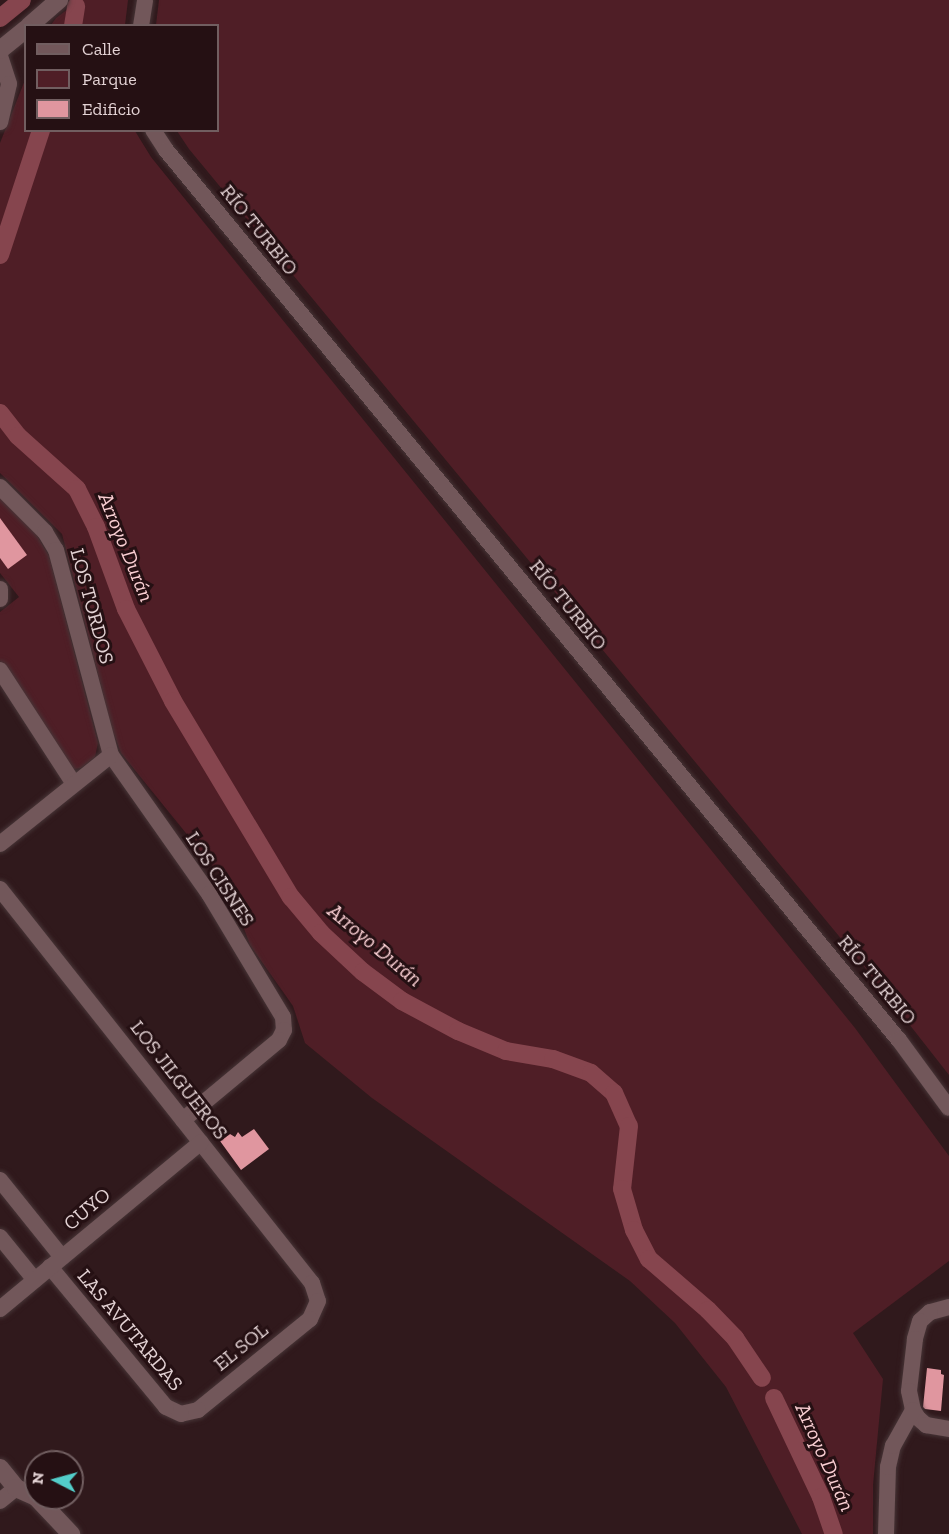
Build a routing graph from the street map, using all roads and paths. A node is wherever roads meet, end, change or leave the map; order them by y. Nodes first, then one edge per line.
1 (59, 0) edge
2 (145, 0) edge
3 (31, 24) edge
4 (141, 24) edge
5 (24, 30) edge
6 (0, 50) edge
7 (0, 56) edge
8 (0, 122) edge
9 (154, 132) edge
10 (0, 487) edge
11 (0, 670) edge
12 (111, 755) junction
13 (74, 784) junction
14 (0, 844) edge
15 (0, 889) edge
16 (949, 1108) edge
17 (183, 1120) junction
18 (201, 1142) junction
19 (0, 1180) edge
20 (0, 1237) edge
21 (56, 1262) junction
22 (35, 1280) junction
23 (318, 1301) joint
24 (949, 1307) edge
25 (0, 1309) edge
26 (913, 1410) junction
27 (181, 1414) joint
28 (949, 1429) edge
29 (0, 1468) edge
30 (16, 1488) junction
31 (24, 1492) edge
32 (0, 1501) edge
33 (48, 1510) edge
34 (71, 1534) edge
35 (886, 1534) edge

1 - 3 street
2 - 4 street
5 - 6 street
7 - 8 street
9 - 16 street, RÍO TURBIO
10 - 12 street, LOS TORDOS
11 - 13 street
12 - 13 street
12 - 17 street, LOS CISNES
13 - 14 street
15 - 17 street, LOS JILGUEROS
17 - 18 street, LOS JILGUEROS
18 - 21 street, CUYO
18 - 23 street, LOS JILGUEROS
19 - 21 street, LAS AVUTARDAS
20 - 22 street
21 - 22 street, CUYO
21 - 27 street, LAS AVUTARDAS
22 - 25 street, CUYO
23 - 27 street, EL SOL
24 - 26 street
26 - 28 street
26 - 35 street
29 - 30 street
30 - 31 street
30 - 32 street
33 - 34 street

